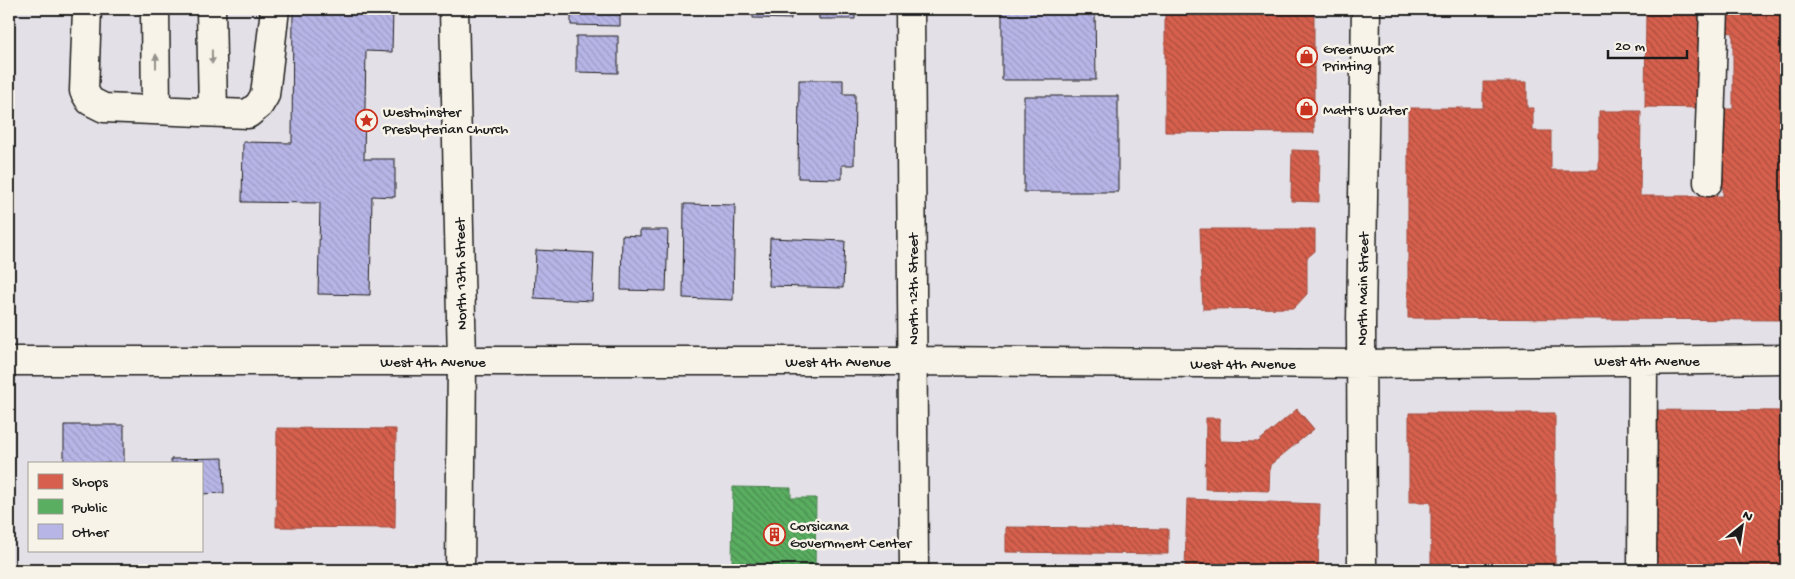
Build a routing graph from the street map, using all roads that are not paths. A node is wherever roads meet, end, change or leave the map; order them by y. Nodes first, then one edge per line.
1 (87, 9) edge
2 (155, 9) edge
3 (211, 9) edge
4 (275, 9) edge
5 (454, 9) edge
6 (910, 9) edge
7 (1366, 9) edge
8 (1714, 9) edge
9 (156, 110) junction
10 (213, 112) junction
11 (1708, 182) dead end
12 (1786, 360) edge
13 (9, 361) edge
14 (462, 361) junction
15 (912, 361) junction
16 (1643, 361) junction
17 (1361, 364) junction
18 (460, 570) edge
19 (914, 570) edge
20 (1362, 570) edge
21 (1642, 570) edge

1 - 9 street
9 -> 2 street
3 -> 10 street
4 - 10 street
5 - 14 street, North 13th Street
6 - 15 street, North 12th Street
7 - 17 street, North Main Street
8 - 11 street
9 - 10 street
12 - 16 street, West 4th Avenue
13 - 14 street, West 4th Avenue
14 - 15 street, West 4th Avenue
14 - 18 street, North 13th Street
15 - 17 street, West 4th Avenue
15 - 19 street, North 12th Street
16 - 17 street, West 4th Avenue
16 - 21 street
17 - 20 street, North Main Street

